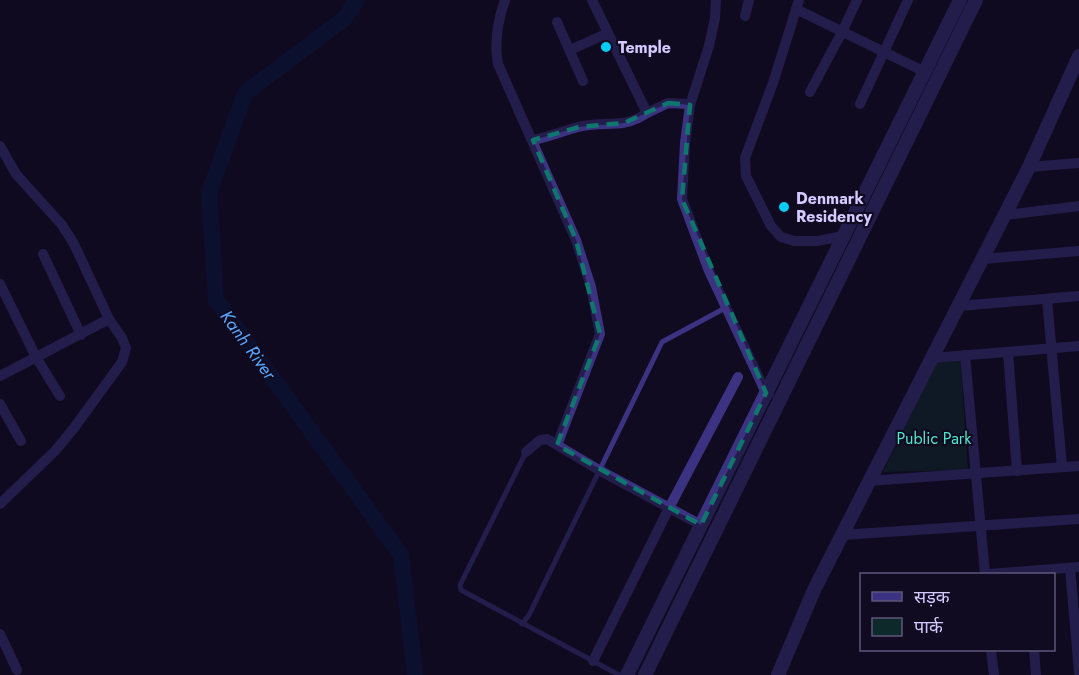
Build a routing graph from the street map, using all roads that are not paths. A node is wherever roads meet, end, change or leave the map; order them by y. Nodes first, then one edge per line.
1 (505, 0) edge
2 (592, 0) edge
3 (716, 0) edge
4 (749, 0) edge
5 (857, 0) edge
6 (908, 0) edge
7 (960, 0) edge
8 (976, 0) edge
9 (798, 5) edge
10 (745, 16) dead end
11 (557, 22) dead end
12 (842, 32) junction
13 (608, 33) junction
14 (570, 50) junction
15 (883, 53) junction
16 (1079, 56) edge
17 (925, 72) junction
18 (583, 81) dead end
19 (810, 92) dead end
20 (690, 104) junction
21 (860, 104) dead end
22 (647, 113) junction
23 (532, 140) junction
24 (0, 146) edge
25 (1079, 164) edge
26 (1029, 167) junction
27 (1079, 206) edge
28 (1005, 215) junction
29 (844, 236) junction
30 (1079, 251) edge
31 (43, 254) dead end
32 (982, 259) junction
33 (0, 284) edge
34 (1079, 297) edge
35 (1047, 299) junction
36 (959, 306) junction
37 (727, 307) junction
38 (109, 319) junction
39 (81, 335) junction
40 (1079, 346) edge
41 (1052, 348) junction
42 (1008, 352) junction
43 (965, 355) junction
44 (36, 357) junction
45 (932, 358) junction
46 (0, 376) edge
47 (738, 377) dead end
48 (766, 393) junction
49 (60, 396) dead end
50 (780, 399) junction
51 (0, 404) edge
52 (21, 441) dead end
53 (557, 445) junction
54 (526, 452) joint
55 (1079, 466) edge
56 (1062, 467) junction
57 (599, 470) junction
58 (1017, 471) junction
59 (975, 474) junction
60 (868, 482) junction
61 (0, 504) edge
62 (669, 508) junction
63 (1079, 519) edge
64 (701, 525) junction
65 (982, 527) junction
66 (842, 535) junction
67 (1075, 567) edge
68 (985, 573) edge
69 (1028, 573) edge
70 (522, 624) junction
71 (0, 634) edge
72 (991, 651) edge
73 (1034, 651) edge
74 (593, 661) junction
75 (17, 670) dead end
76 (1079, 672) edge
77 (619, 675) edge
78 (627, 675) edge
79 (645, 675) edge
80 (778, 675) edge
81 (994, 675) edge
82 (1036, 675) edge

1 - 23 street
2 - 13 street
3 - 20 street
4 - 10 street
5 - 12 street
6 - 15 street
7 - 17 street
8 - 50 street
9 - 12 street
9 - 29 street
11 - 14 street
12 - 15 street
12 - 19 street
13 - 14 street
13 - 22 street
14 - 18 street
15 - 17 street
15 - 21 street
16 - 26 street
17 - 29 street
20 - 22 street
20 - 37 street
22 - 23 street
23 - 53 street
24 - 38 street
25 - 26 street
26 - 28 street
27 - 28 street
28 - 32 street
29 - 48 street
30 - 32 street
31 - 39 street
32 - 36 street
33 - 44 street
34 - 35 street
35 - 36 street
35 - 41 street
36 - 45 street
37 - 48 street
37 - 57 lane
38 - 39 street
38 - 61 street
39 - 44 street
40 - 41 street
41 - 42 street
41 - 56 street
42 - 43 street
42 - 58 street
43 - 45 street
43 - 59 street
44 - 46 street
44 - 49 street
45 - 60 street
47 - 62 street
48 - 50 street
48 - 64 street
50 - 79 street
51 - 52 street
53 - 54 street
53 - 57 street
54 - 70 lane
55 - 56 street
56 - 58 street
57 - 62 street
57 - 70 lane
58 - 59 street
59 - 60 street
59 - 65 street
60 - 66 street
62 - 64 street
62 - 74 street
63 - 65 street
64 - 78 street
65 - 66 street
65 - 68 street
66 - 80 street
67 - 69 street
67 - 76 street
70 - 74 lane
71 - 75 street
72 - 81 street
73 - 82 street
74 - 77 lane

